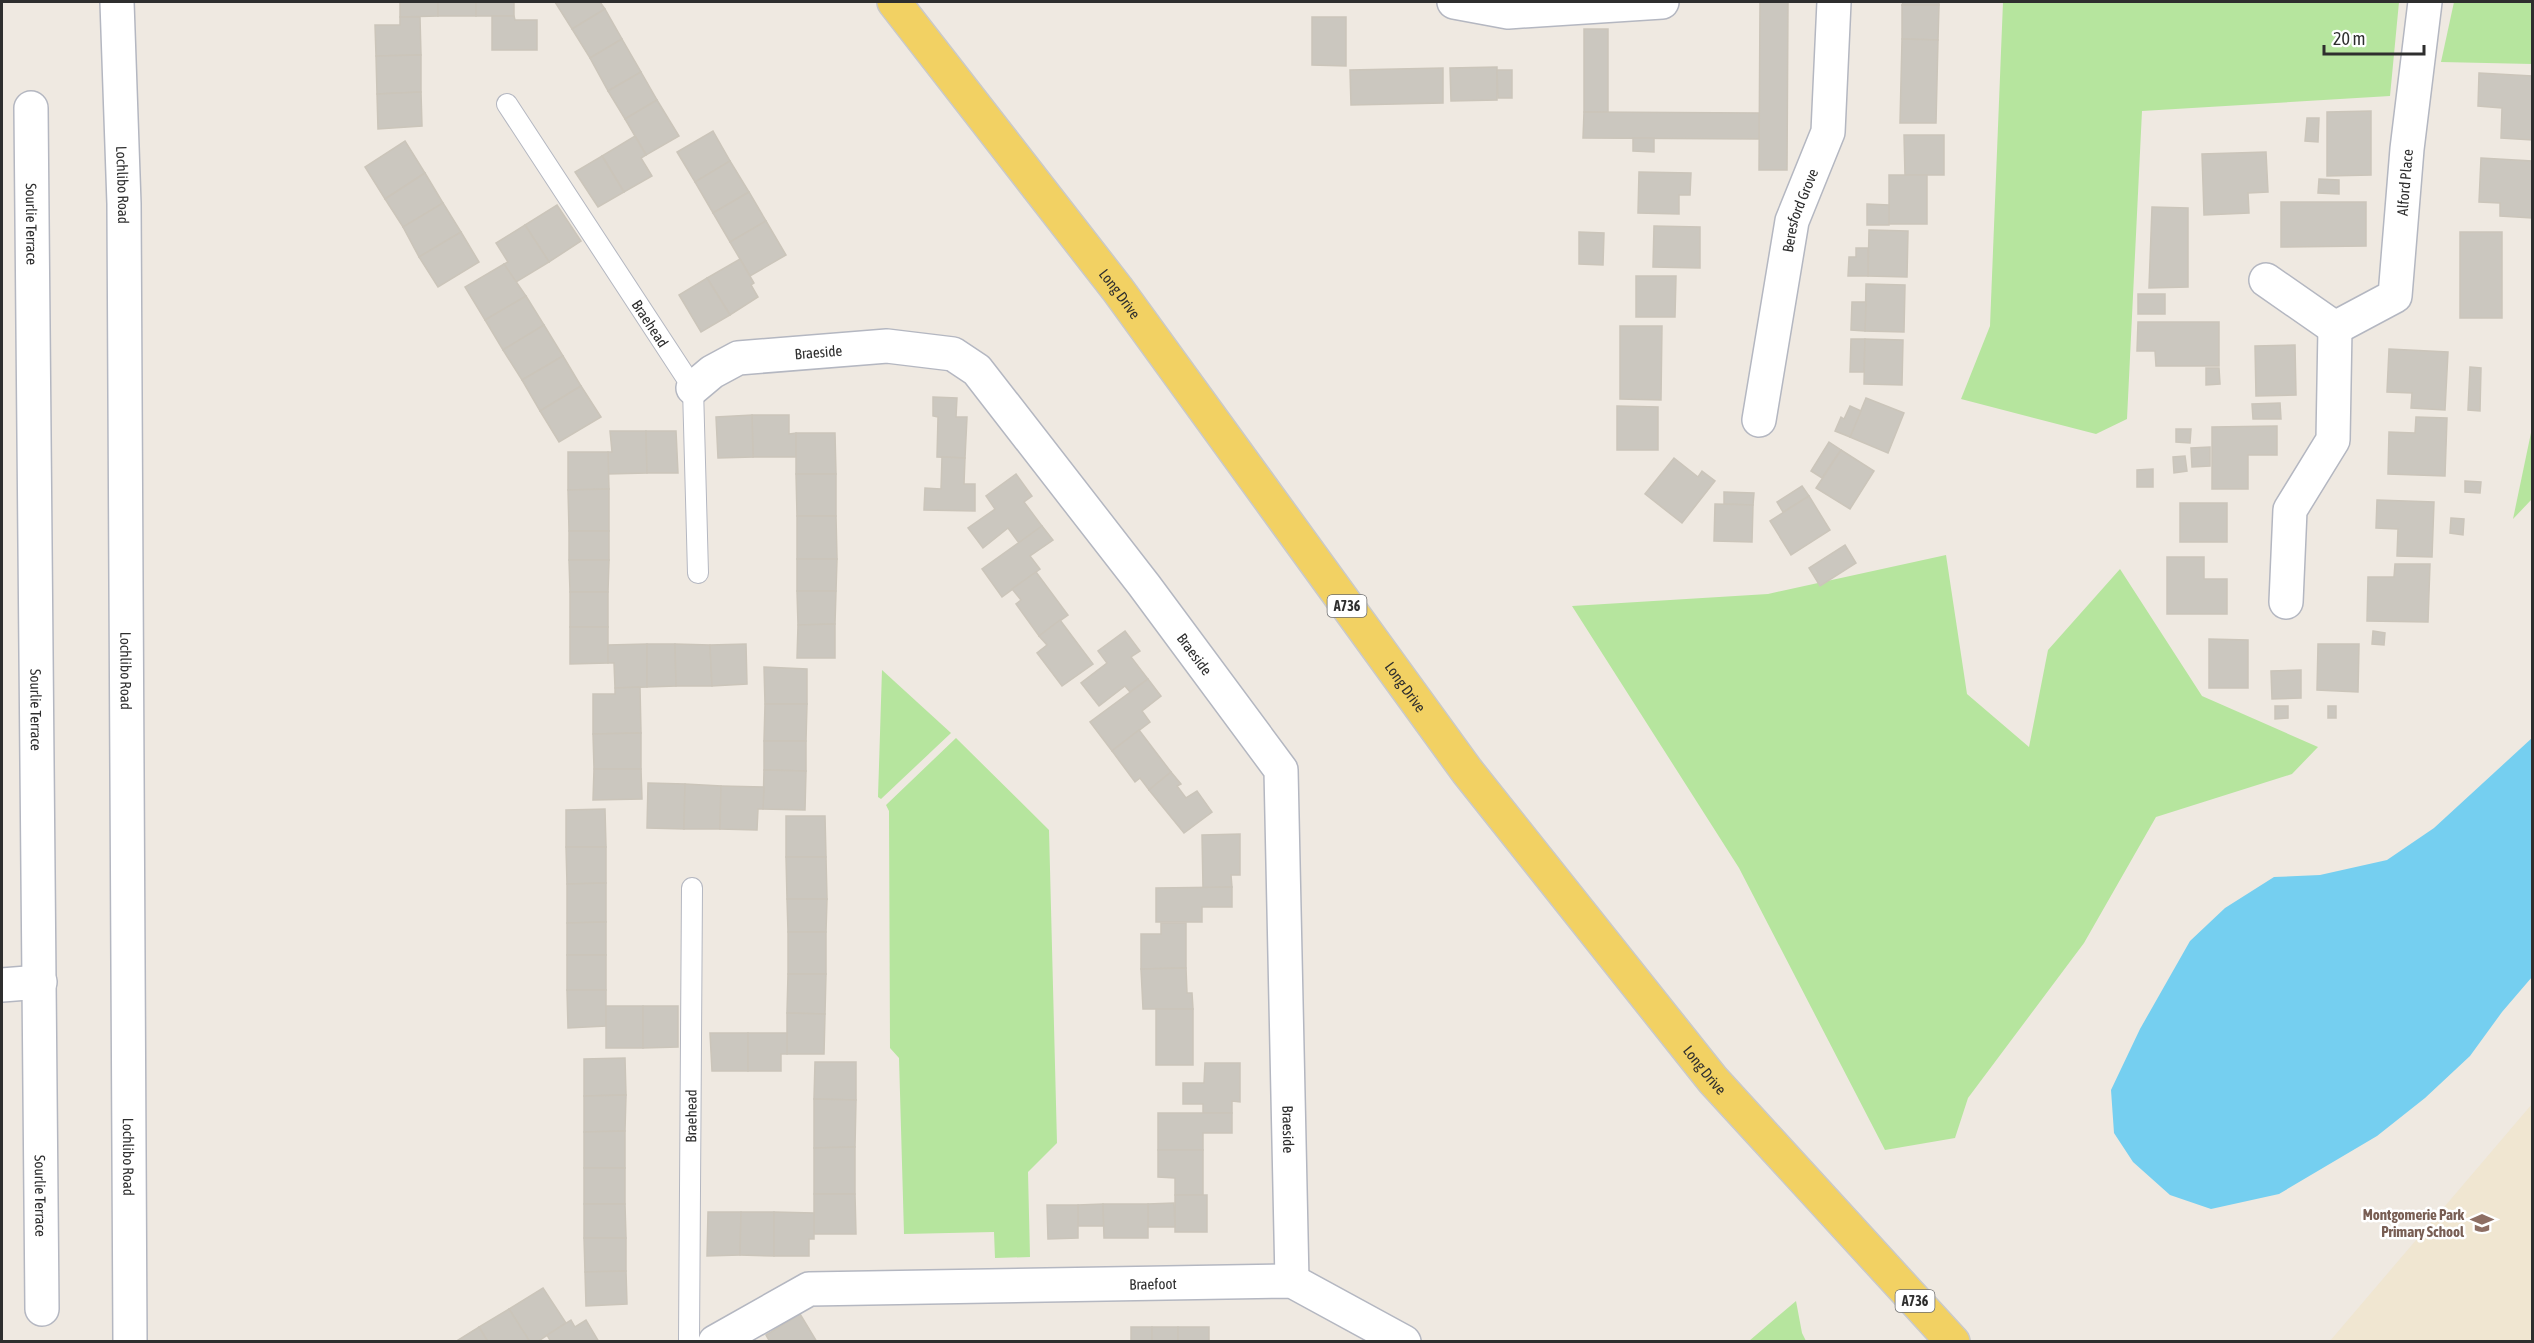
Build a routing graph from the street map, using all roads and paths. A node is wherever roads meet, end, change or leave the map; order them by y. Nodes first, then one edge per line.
1 (117, 2) edge
2 (894, 2) edge
3 (1454, 2) edge
4 (1662, 2) edge
5 (1834, 2) edge
6 (2425, 2) edge
7 (507, 104) dead end
8 (31, 108) dead end
9 (2266, 280) dead end
10 (2335, 328) junction
11 (693, 388) junction
12 (1759, 420) dead end
13 (698, 573) dead end
14 (2286, 602) dead end
15 (692, 888) dead end
16 (40, 982) junction
17 (2, 985) edge
18 (1292, 1281) junction
19 (42, 1310) dead end
20 (130, 1341) edge
21 (689, 1341) edge
22 (715, 1341) edge
23 (1404, 1341) edge
24 (1953, 1341) edge

1 - 20 street, Lochlibo Road
2 - 24 main road, Long Drive / A736
3 - 4 street
5 - 12 street, Beresford Grove
6 - 10 street, Alford Place
7 - 11 lane, Braehead
8 - 16 street, Sourlie Terrace
9 - 10 street
10 - 14 street
11 - 13 lane
11 - 18 street, Braeside
15 - 21 lane, Braehead
16 - 17 street
16 - 19 street, Sourlie Terrace
18 - 22 street, Braefoot
18 - 23 street, Braefoot

